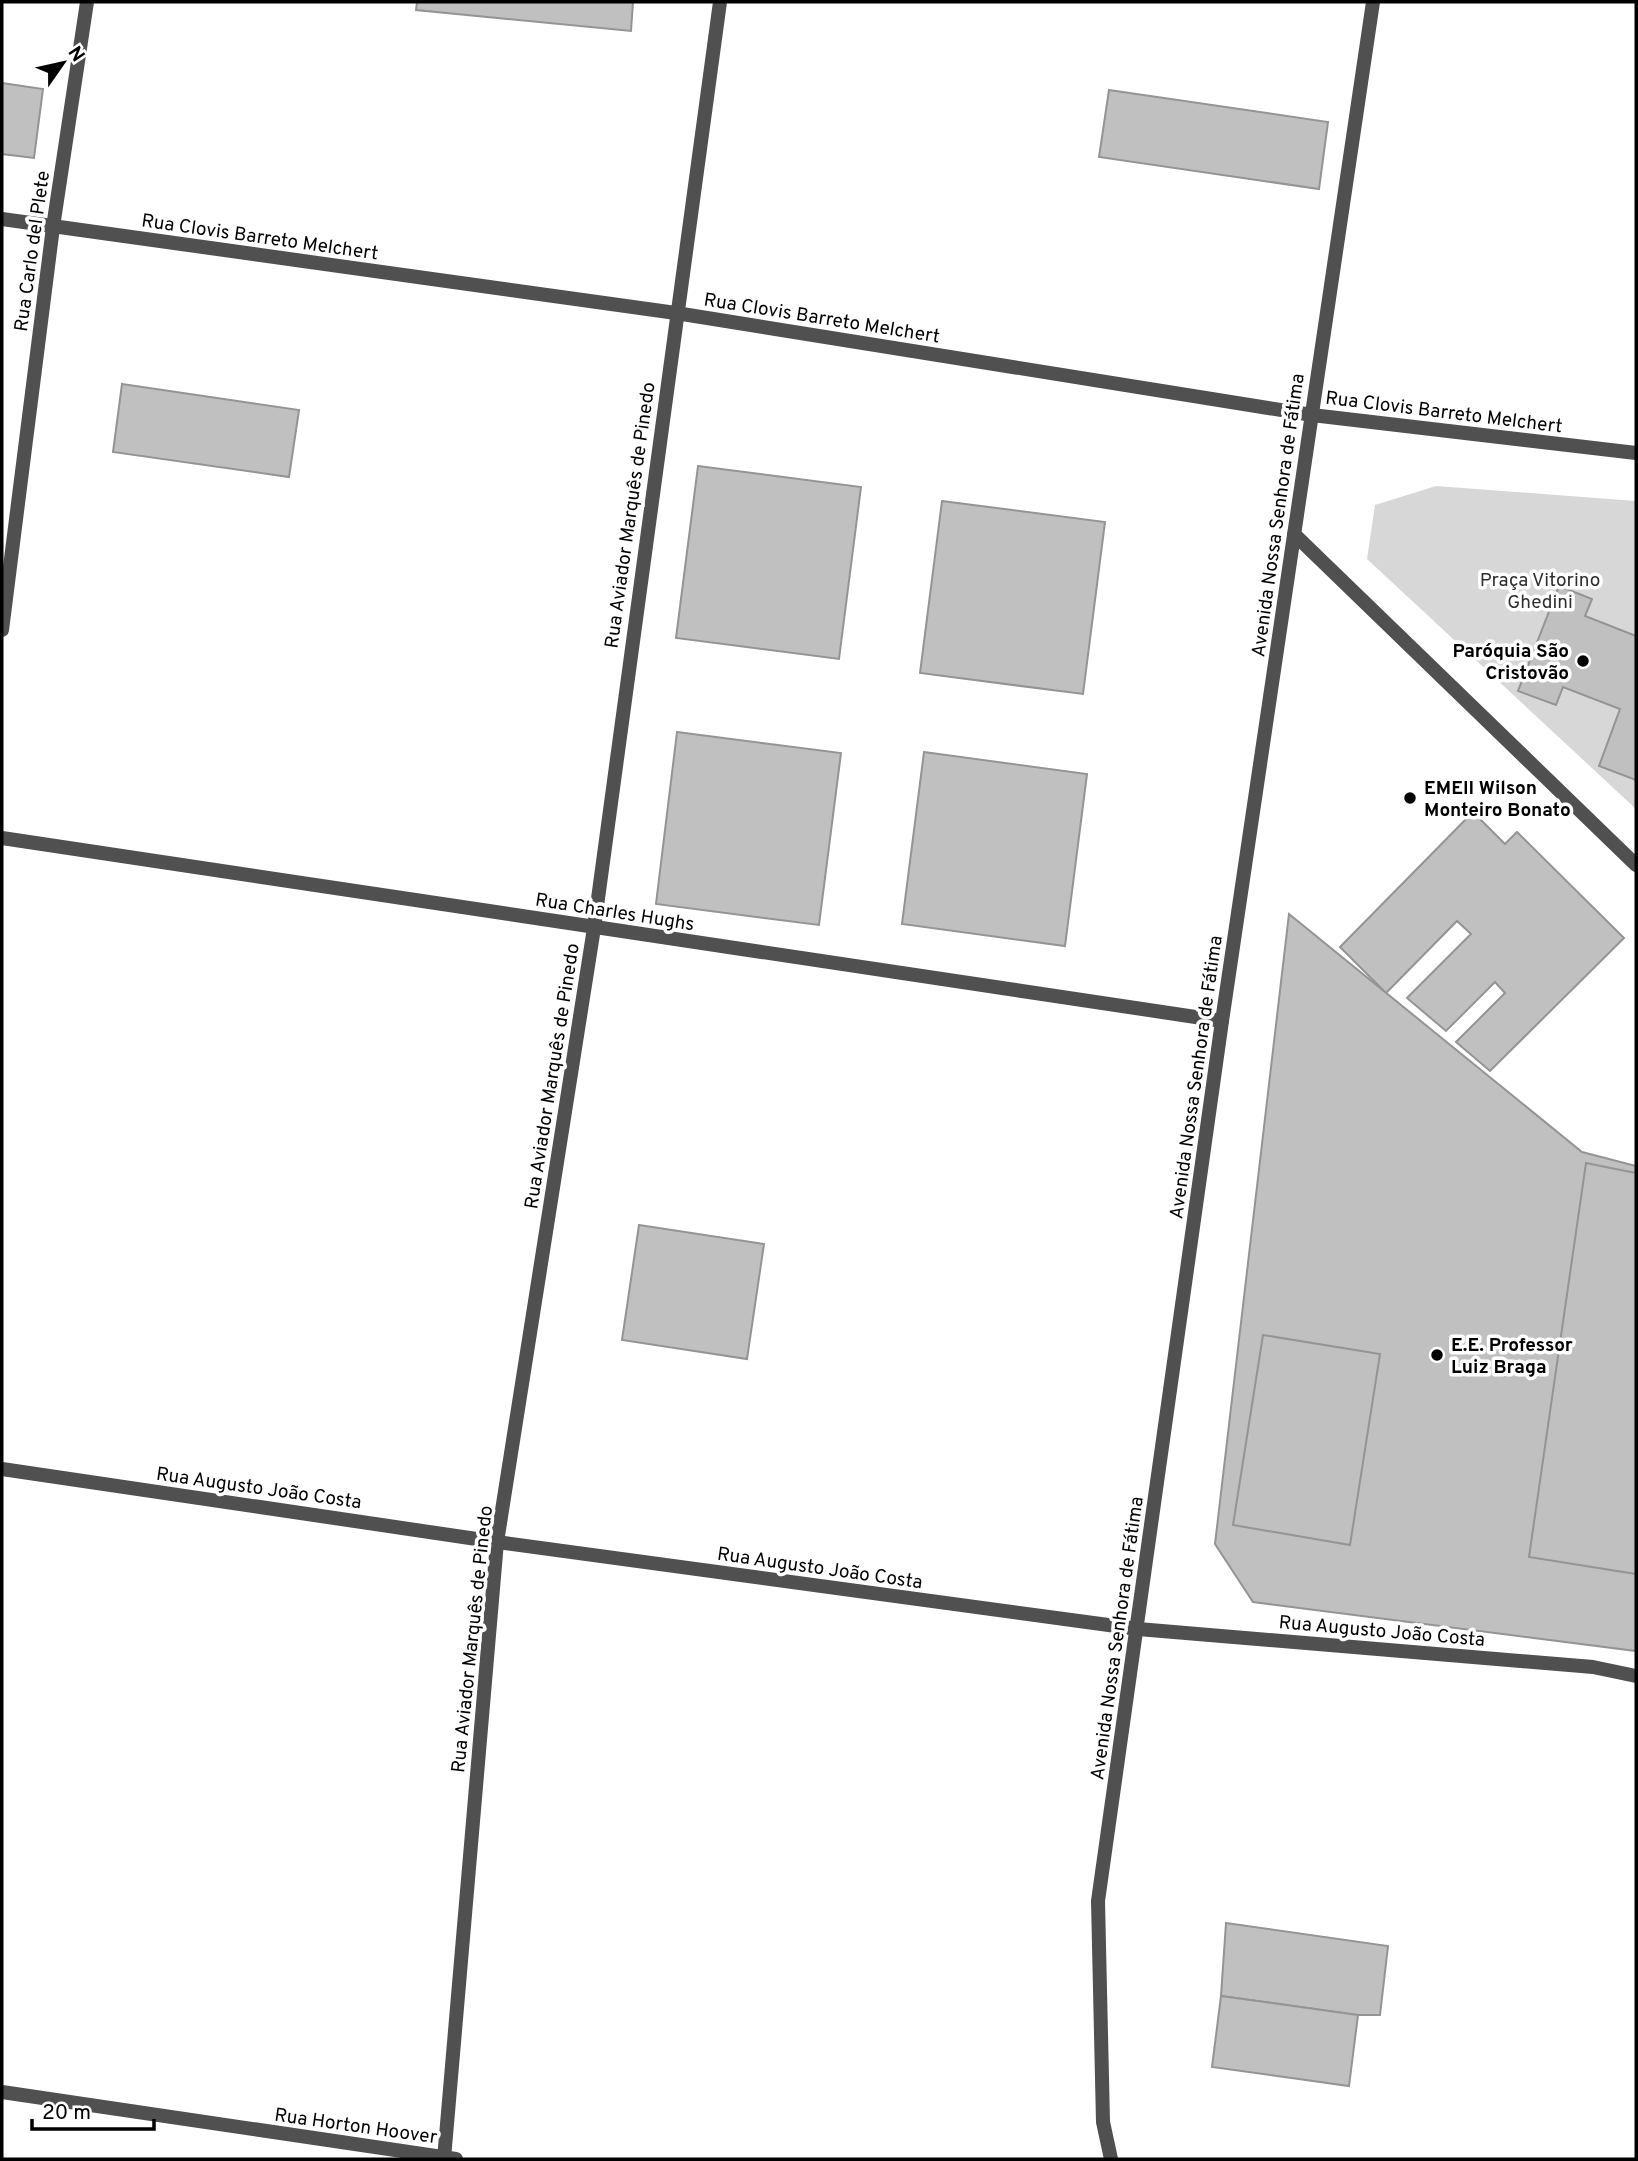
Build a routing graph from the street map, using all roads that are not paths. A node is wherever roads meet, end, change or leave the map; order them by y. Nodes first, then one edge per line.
1 (87, 2) edge
2 (720, 2) edge
3 (1373, 2) edge
4 (2, 219) edge
5 (52, 227) junction
6 (676, 313) junction
7 (1311, 415) junction
8 (1636, 453) edge
9 (1294, 534) junction
10 (2, 630) edge
11 (2, 838) edge
12 (1636, 865) edge
13 (594, 928) junction
14 (1222, 1021) junction
15 (2, 1469) edge
16 (497, 1542) junction
17 (1138, 1629) junction
18 (1636, 1676) edge
19 (2, 2092) edge
20 (448, 2159) edge
21 (1111, 2159) edge

1 - 5 street, Rua Carlo del Plete
2 - 6 street, Rua Aviador Marquês de Pinedo
3 - 7 street, Avenida Nossa Senhora de Fátima
4 - 5 street, Rua Clovis Barreto Melchert
5 - 6 street, Rua Clovis Barreto Melchert
5 - 10 street, Rua Carlo del Plete
6 - 7 street, Rua Clovis Barreto Melchert
6 - 13 street, Rua Aviador Marquês de Pinedo
7 - 8 street, Rua Clovis Barreto Melchert
7 - 9 street, Avenida Nossa Senhora de Fátima
9 - 12 street
9 - 14 street, Avenida Nossa Senhora de Fátima
11 - 13 street, Rua Charles Hughs
13 - 14 street, Rua Charles Hughs
13 - 16 street, Rua Aviador Marquês de Pinedo
14 - 17 street, Avenida Nossa Senhora de Fátima
15 - 16 street, Rua Augusto João Costa
16 - 17 street, Rua Augusto João Costa
16 - 20 street, Rua Aviador Marquês de Pinedo
17 - 18 street, Rua Augusto João Costa
17 - 21 street, Avenida Nossa Senhora de Fátima
19 - 20 street, Rua Horton Hoover

